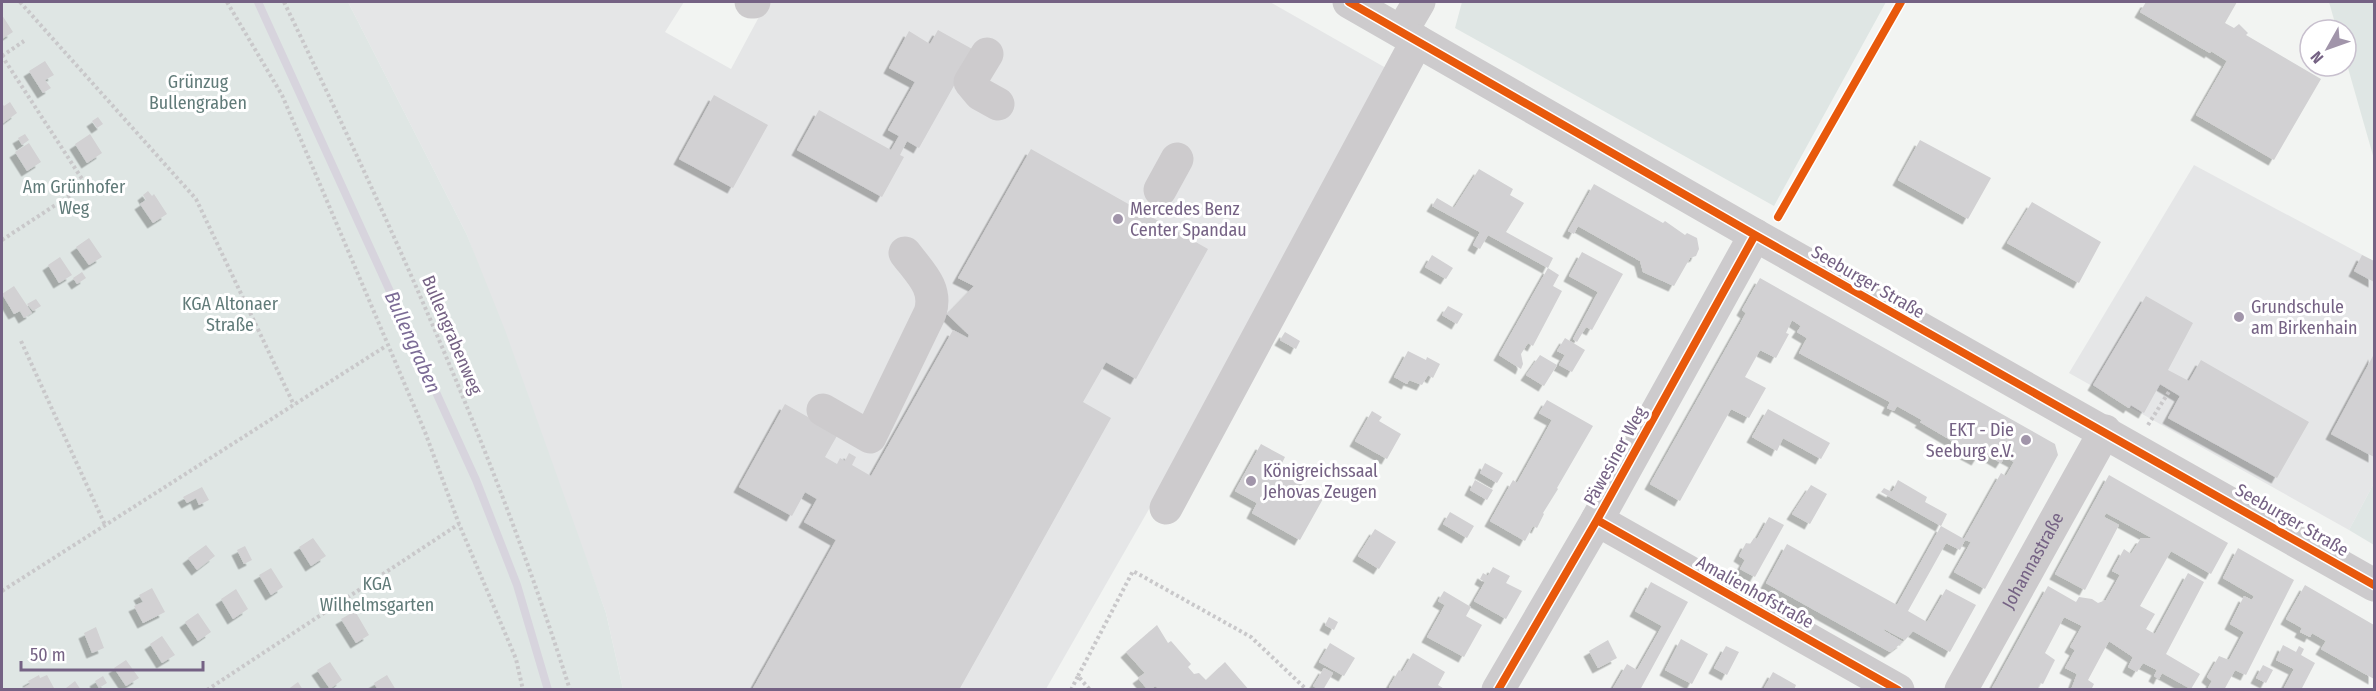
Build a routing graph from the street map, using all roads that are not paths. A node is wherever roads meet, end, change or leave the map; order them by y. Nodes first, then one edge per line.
1 (1349, 2) edge
2 (1419, 2) edge
3 (1410, 36) junction
4 (987, 54) dead end
5 (998, 104) dead end
6 (1177, 159) dead end
7 (1160, 190) dead end
8 (1755, 235) junction
9 (905, 254) dead end
10 (823, 410) dead end
11 (2105, 431) junction
12 (1166, 508) dead end
13 (1597, 520) junction
14 (2374, 585) edge
15 (1498, 690) edge
16 (1898, 690) edge
17 (1961, 690) edge

1 - 3 street, Seeburger Straße
2 - 3 street
3 - 8 street, Seeburger Straße
3 - 12 street
4 - 5 street
6 - 7 street
8 - 11 street, Seeburger Straße
8 - 13 street, Päwesiner Weg
9 - 10 street
11 - 14 street, Seeburger Straße
11 - 17 street, Johannastraße
13 - 15 street, Päwesiner Weg
13 - 16 street, Amalienhofstraße

